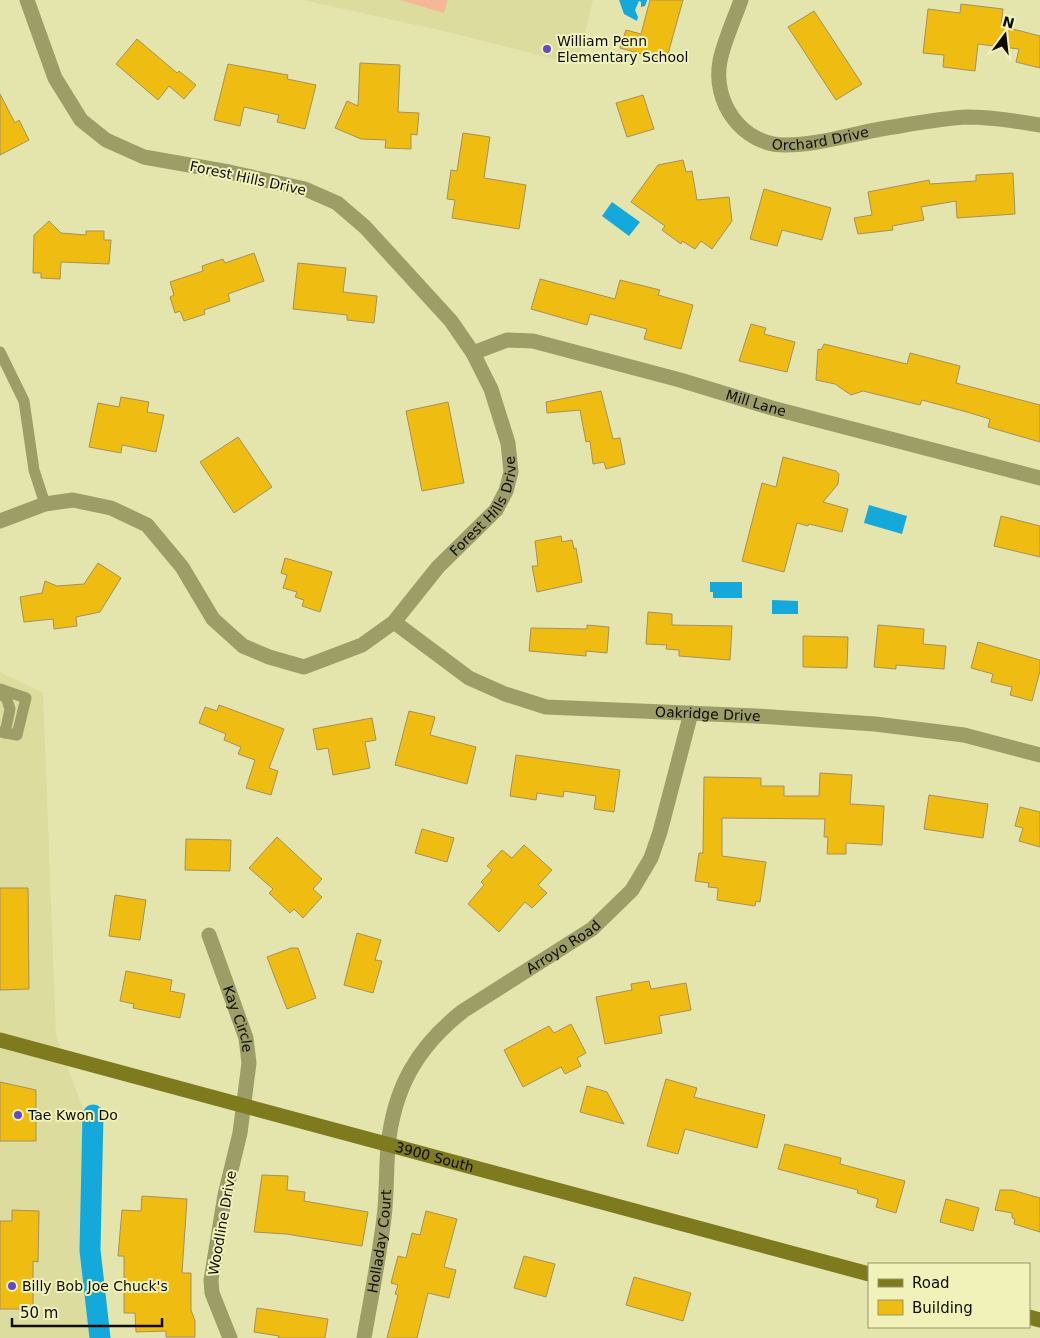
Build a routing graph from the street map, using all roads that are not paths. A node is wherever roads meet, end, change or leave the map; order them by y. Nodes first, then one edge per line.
1 (27, 0) edge
2 (741, 0) edge
3 (1040, 125) edge
4 (0, 352) edge
5 (473, 353) junction
6 (1040, 478) edge
7 (45, 504) junction
8 (0, 522) edge
9 (394, 622) junction
10 (0, 689) edge
11 (0, 695) edge
12 (691, 713) junction
13 (2, 733) edge
14 (1040, 755) edge
15 (209, 935) dead end
16 (0, 1040) edge
17 (243, 1105) junction
18 (388, 1145) junction
19 (868, 1274) edge
20 (230, 1338) edge
21 (364, 1338) edge

1 - 5 street, Forest Hills Drive
2 - 3 street, Orchard Drive
4 - 7 lane
5 - 6 street, Mill Lane
5 - 9 street, Forest Hills Drive
7 - 8 street, Forest Hills Drive
7 - 9 street, Forest Hills Drive
9 - 12 street, Oakridge Drive
10 - 13 lane
11 - 13 lane
12 - 14 street, Oakridge Drive
12 - 18 street, Arroyo Road
15 - 17 street, Kay Circle
16 - 17 main road, 3900 South
17 - 18 main road, 3900 South
17 - 20 street, Woodline Drive
18 - 19 main road, 3900 South
18 - 21 street, Holladay Court

